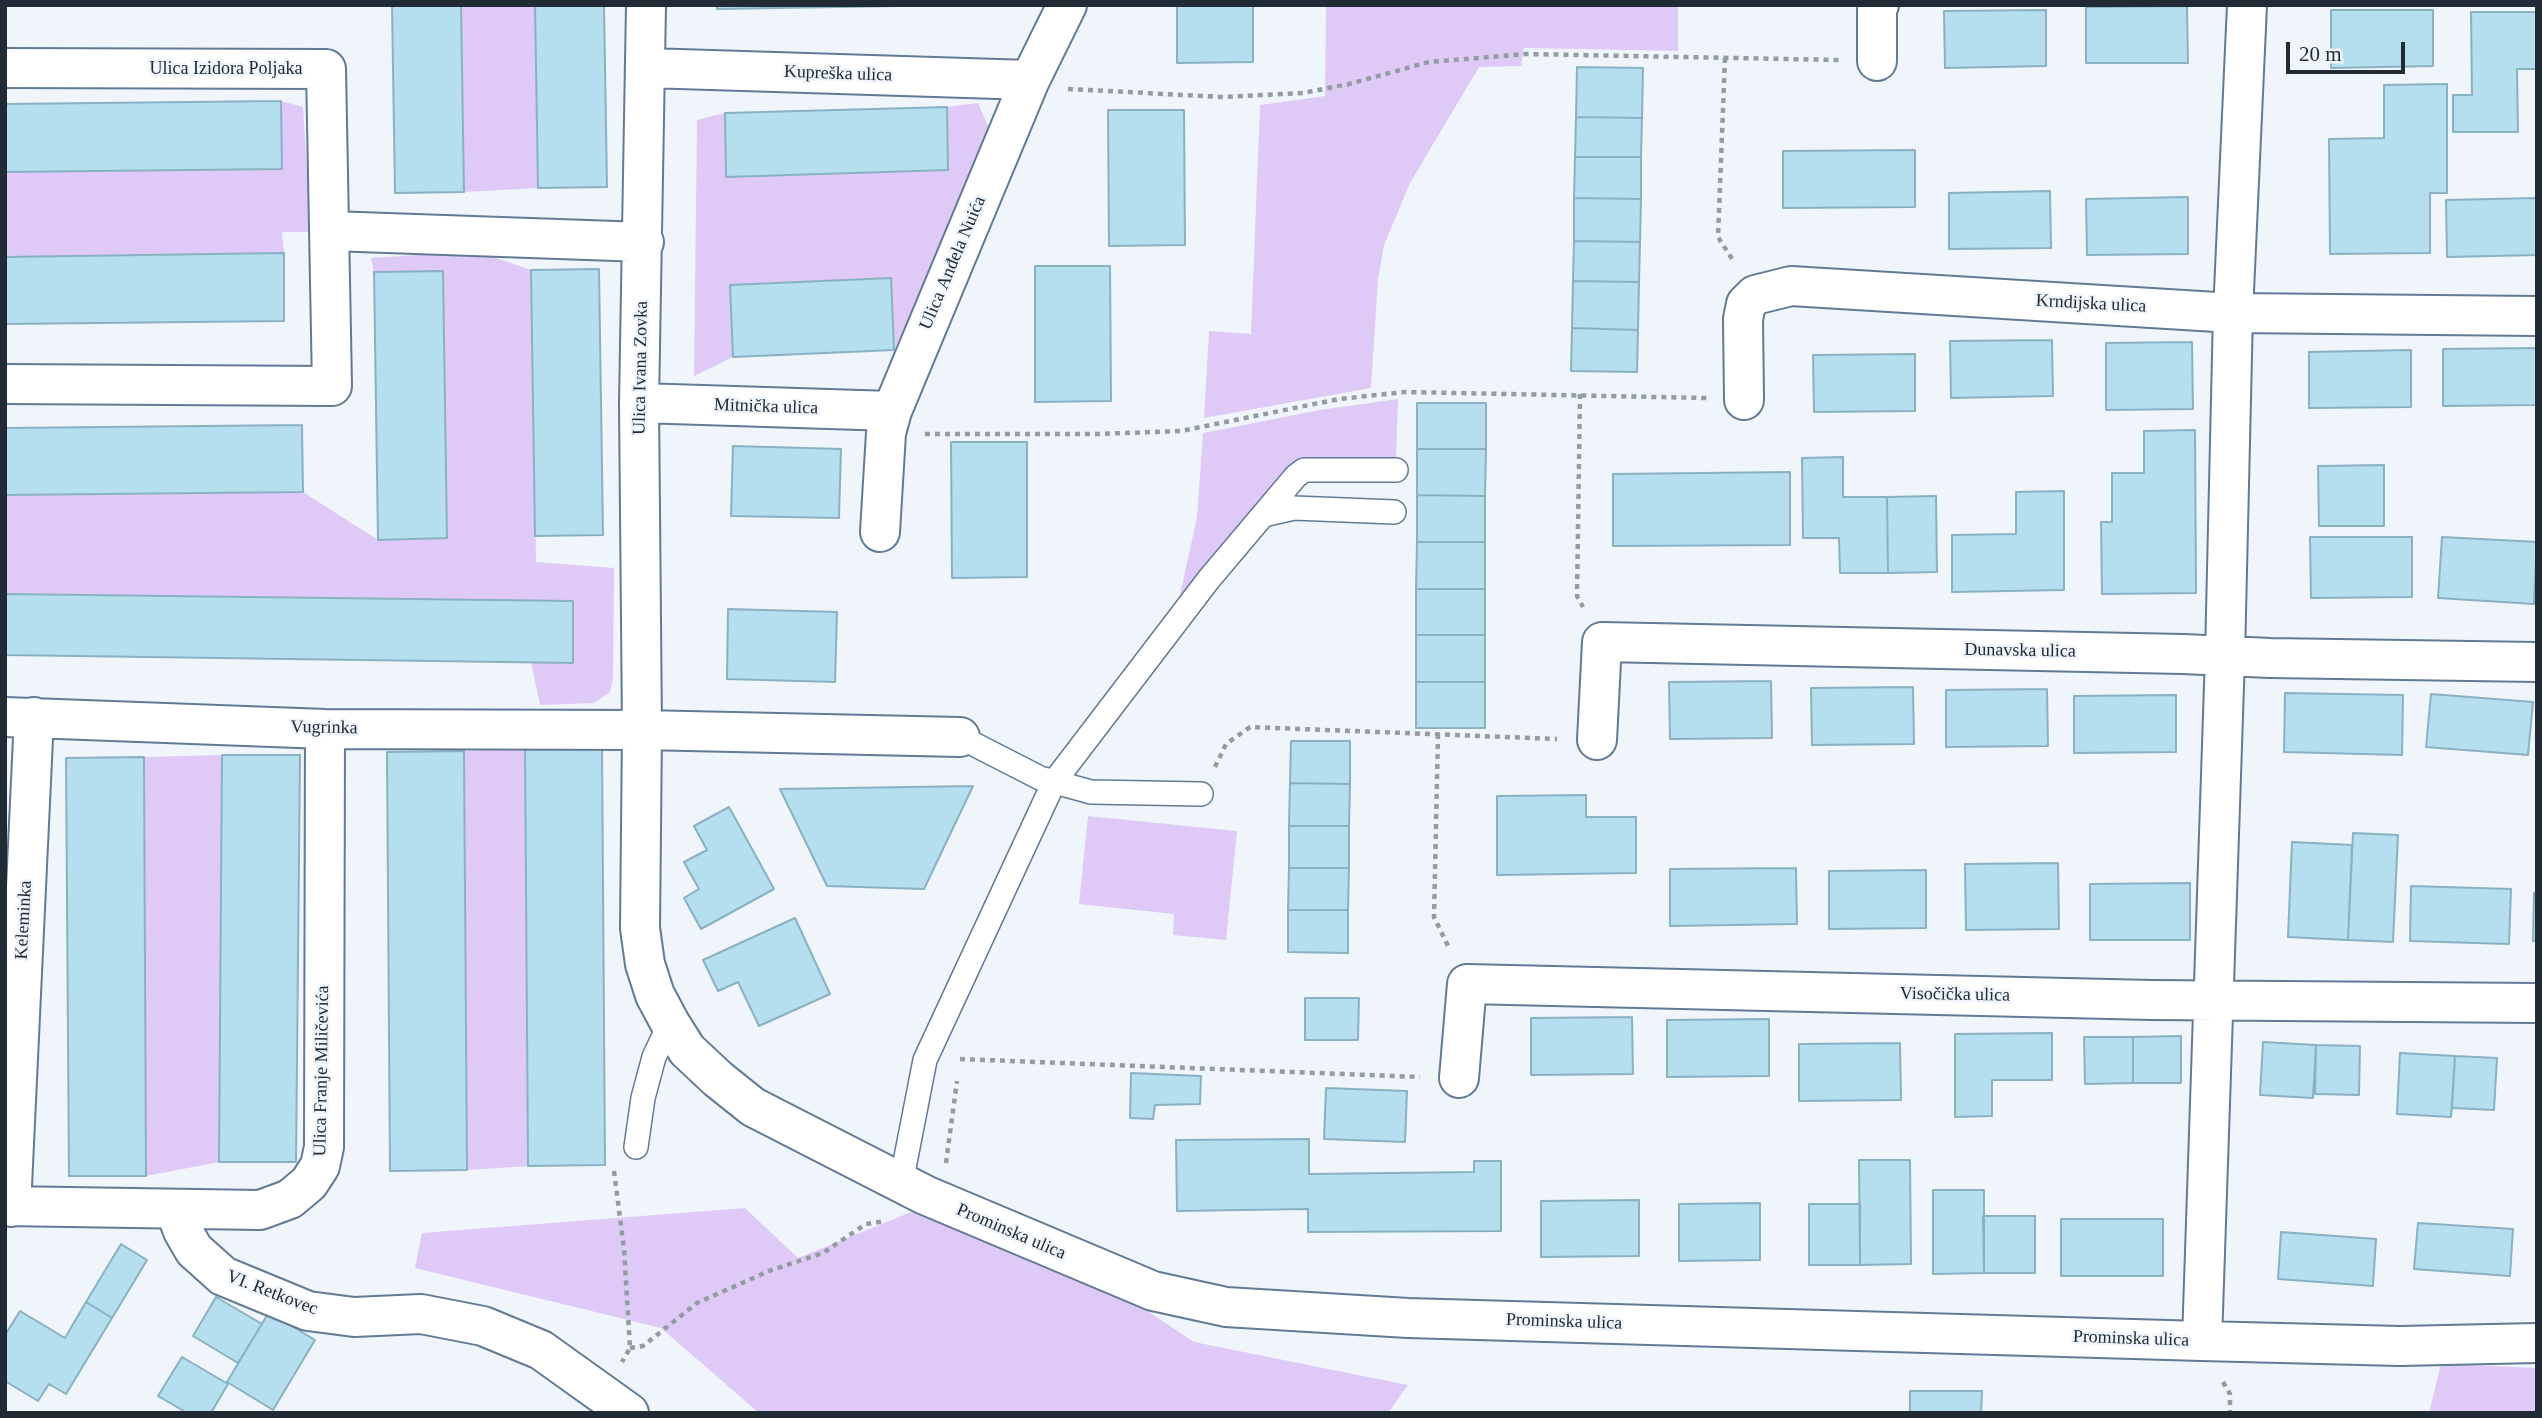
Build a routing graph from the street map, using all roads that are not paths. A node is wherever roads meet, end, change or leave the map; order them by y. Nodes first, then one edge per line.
1 (646, 5) edge
2 (1067, 5) edge
3 (1879, 5) edge
4 (2246, 5) edge
5 (1877, 61) road end
6 (5, 68) edge
7 (647, 68) junction
8 (1030, 80) junction
9 (330, 231) junction
10 (644, 242) junction
11 (2233, 313) junction
12 (2537, 316) edge
13 (5, 384) edge
14 (1744, 400) road end
15 (639, 403) junction
16 (889, 422) junction
17 (1396, 470) dead end
18 (1394, 512) dead end
19 (1263, 515) junction
20 (880, 532) dead end
21 (2225, 656) junction
22 (2537, 662) edge
23 (19, 717) edge
24 (326, 729) junction
25 (642, 730) junction
26 (960, 737) joint
27 (1597, 740) road end
28 (1054, 782) junction
29 (1201, 794) road end
30 (2214, 1000) junction
31 (2537, 1003) edge
32 (670, 1023) junction
33 (1459, 1078) road end
34 (636, 1147) road end
35 (901, 1183) junction
36 (8, 1206) edge
37 (175, 1210) junction
38 (2202, 1341) junction
39 (2537, 1343) edge
40 (616, 1404) edge

1 - 7 street, Ulica Ivana Zovka
2 - 8 street, Ulica Anđela Nuića
3 - 5 street
4 - 11 street
6 - 9 street, Ulica Izidora Poljaka
7 - 8 street, Kupreška ulica
7 - 10 street, Ulica Ivana Zovka
8 - 16 street, Ulica Anđela Nuića
9 - 10 street
9 - 13 street, Ulica Izidora Poljaka
10 - 15 street, Ulica Ivana Zovka
11 - 12 street, Krndijska ulica
11 - 14 street, Krndijska ulica
11 - 21 street
15 - 16 street, Mitnička ulica
15 - 25 street, Ulica Ivana Zovka
16 - 20 street, Ulica Anđela Nuića
17 - 19 lane
18 - 19 lane
19 - 28 lane
21 - 22 street, Dunavska ulica
21 - 27 street, Dunavska ulica
21 - 30 street
23 - 24 street, Vugrinka
23 - 36 street, Keleminka
24 - 25 street, Vugrinka
24 - 37 street, Ulica Franje Miličevića
25 - 26 street
25 - 32 street, Ulica Ivana Zovka
26 - 28 lane
28 - 29 lane
28 - 35 lane
30 - 31 street, Visočička ulica
30 - 33 street, Visočička ulica
30 - 38 street
32 - 34 lane
32 - 35 street, Prominska ulica
35 - 38 street, Prominska ulica
36 - 37 street, Ulica Franje Miličevića
37 - 40 street, VI. Retkovec
38 - 39 street, Prominska ulica

